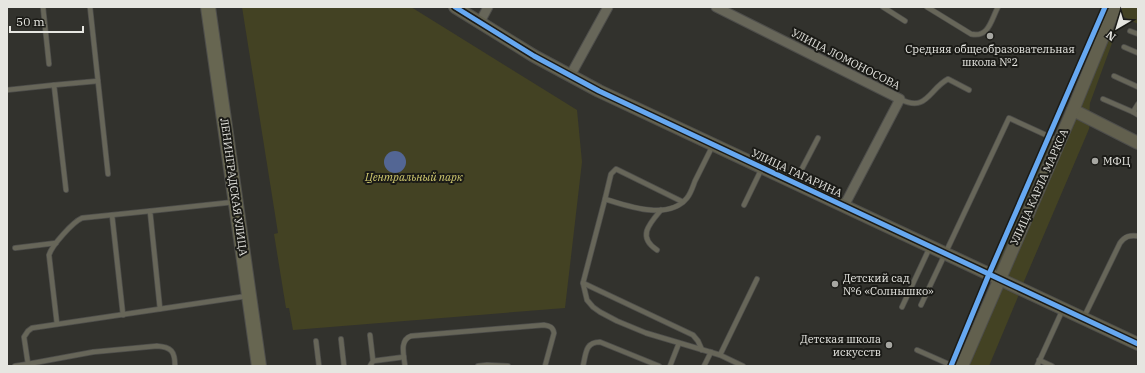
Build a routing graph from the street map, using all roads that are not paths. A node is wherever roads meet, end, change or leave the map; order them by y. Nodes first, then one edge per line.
1 (43, 7) edge
2 (90, 7) edge
3 (208, 7) edge
4 (455, 7) edge
5 (488, 7) edge
6 (608, 7) edge
7 (716, 7) edge
8 (883, 7) edge
9 (927, 7) edge
10 (998, 7) edge
11 (1115, 7) edge
12 (905, 21) dead end
13 (480, 22) junction
14 (1130, 31) dead end
15 (1138, 34) edge
16 (1124, 47) dead end
17 (1138, 53) edge
18 (49, 64) dead end
19 (570, 76) junction
20 (1114, 76) dead end
21 (98, 80) junction
22 (54, 85) junction
23 (1138, 87) edge
24 (7, 90) edge
25 (970, 90) dead end
26 (1102, 99) dead end
27 (900, 100) junction
28 (1138, 104) edge
29 (1073, 110) junction
30 (1133, 112) junction
31 (1138, 115) edge
32 (818, 138) dead end
33 (1059, 142) junction
34 (1138, 143) edge
35 (713, 145) junction
36 (762, 168) junction
37 (108, 174) dead end
38 (795, 183) junction
39 (66, 190) dead end
40 (605, 199) junction
41 (236, 202) junction
42 (683, 202) junction
43 (744, 205) dead end
44 (844, 206) junction
45 (661, 210) junction
46 (150, 211) junction
47 (112, 215) junction
48 (1138, 236) edge
49 (56, 243) junction
50 (930, 246) junction
51 (15, 248) dead end
52 (657, 250) dead end
53 (945, 253) junction
54 (757, 279) dead end
55 (999, 279) junction
56 (583, 283) junction
57 (249, 296) junction
58 (921, 306) dead end
59 (902, 307) dead end
60 (160, 309) junction
61 (1063, 309) junction
62 (123, 315) junction
63 (1083, 318) junction
64 (57, 324) junction
65 (370, 336) dead end
66 (341, 339) dead end
67 (316, 341) dead end
68 (679, 343) junction
69 (1138, 344) edge
70 (702, 350) junction
71 (917, 350) dead end
72 (711, 352) junction
73 (720, 355) junction
74 (404, 357) junction
75 (1039, 360) junction
76 (373, 361) junction
77 (28, 364) junction
78 (15, 366) edge
79 (175, 366) edge
80 (252, 366) edge
81 (259, 366) edge
82 (319, 366) edge
83 (344, 366) edge
84 (370, 366) edge
85 (405, 366) edge
86 (478, 366) edge
87 (508, 366) edge
88 (545, 366) edge
89 (583, 366) edge
90 (660, 366) edge
91 (670, 366) edge
92 (704, 366) edge
93 (743, 366) edge
94 (953, 366) edge
95 (962, 366) edge
96 (1037, 366) edge
97 (1052, 366) edge

1 - 18 lane
2 - 21 lane
3 - 41 main road, ЛЕНИНГРАДСКАЯ УЛИЦА
4 - 13 street, УЛИЦА ГАГАРИНА
5 - 13 street
6 - 19 street
7 - 27 street, УЛИЦА ЛОМОНОСОВА
8 - 12 lane
9 - 10 lane
11 - 29 street, УЛИЦА КАРЛА МАРКСА
13 - 19 street, УЛИЦА ГАГАРИНА
14 - 15 lane
16 - 17 lane
19 - 35 street, УЛИЦА ГАГАРИНА
20 - 23 lane
21 - 22 lane
21 - 37 lane
22 - 24 lane
22 - 39 lane
25 - 27 lane
26 - 30 lane
27 - 44 street, УЛИЦА ЛОМОНОСОВА
28 - 30 lane
29 - 33 street, УЛИЦА КАРЛА МАРКСА
29 - 34 street
30 - 31 lane
32 - 38 lane
33 - 53 lane
33 - 55 street, УЛИЦА КАРЛА МАРКСА
35 - 36 street, УЛИЦА ГАГАРИНА
35 - 42 lane
36 - 38 street, УЛИЦА ГАГАРИНА
36 - 43 lane
38 - 44 street, УЛИЦА ГАГАРИНА
40 - 42 lane
40 - 45 lane
40 - 56 lane
41 - 46 lane
41 - 57 main road, ЛЕНИНГРАДСКАЯ УЛИЦА
42 - 45 lane
44 - 50 street, УЛИЦА ГАГАРИНА
45 - 52 lane
46 - 47 lane
46 - 60 lane
47 - 49 lane
47 - 62 lane
48 - 63 lane
49 - 51 lane
49 - 64 lane
50 - 53 street, УЛИЦА ГАГАРИНА
50 - 59 lane
53 - 55 street, УЛИЦА ГАГАРИНА
53 - 58 lane
54 - 73 lane
55 - 61 street, УЛИЦА ГАГАРИНА
55 - 95 street, УЛИЦА КАРЛА МАРКСА
56 - 68 lane
56 - 70 lane
57 - 60 lane
57 - 81 main road, ЛЕНИНГРАДСКАЯ УЛИЦА
60 - 62 lane
61 - 63 street, УЛИЦА ГАГАРИНА
61 - 75 lane
62 - 64 lane
63 - 69 street, УЛИЦА ГАГАРИНА
64 - 77 lane
65 - 76 lane
66 - 83 lane
67 - 82 lane
68 - 70 lane
68 - 91 lane
70 - 72 lane
71 - 94 lane
72 - 73 lane
72 - 92 lane
73 - 93 lane
74 - 76 lane
74 - 85 lane
74 - 88 lane
75 - 96 lane
75 - 97 lane
76 - 84 lane
77 - 78 lane
77 - 79 lane
80 - 81 lane
86 - 87 lane
89 - 90 lane

